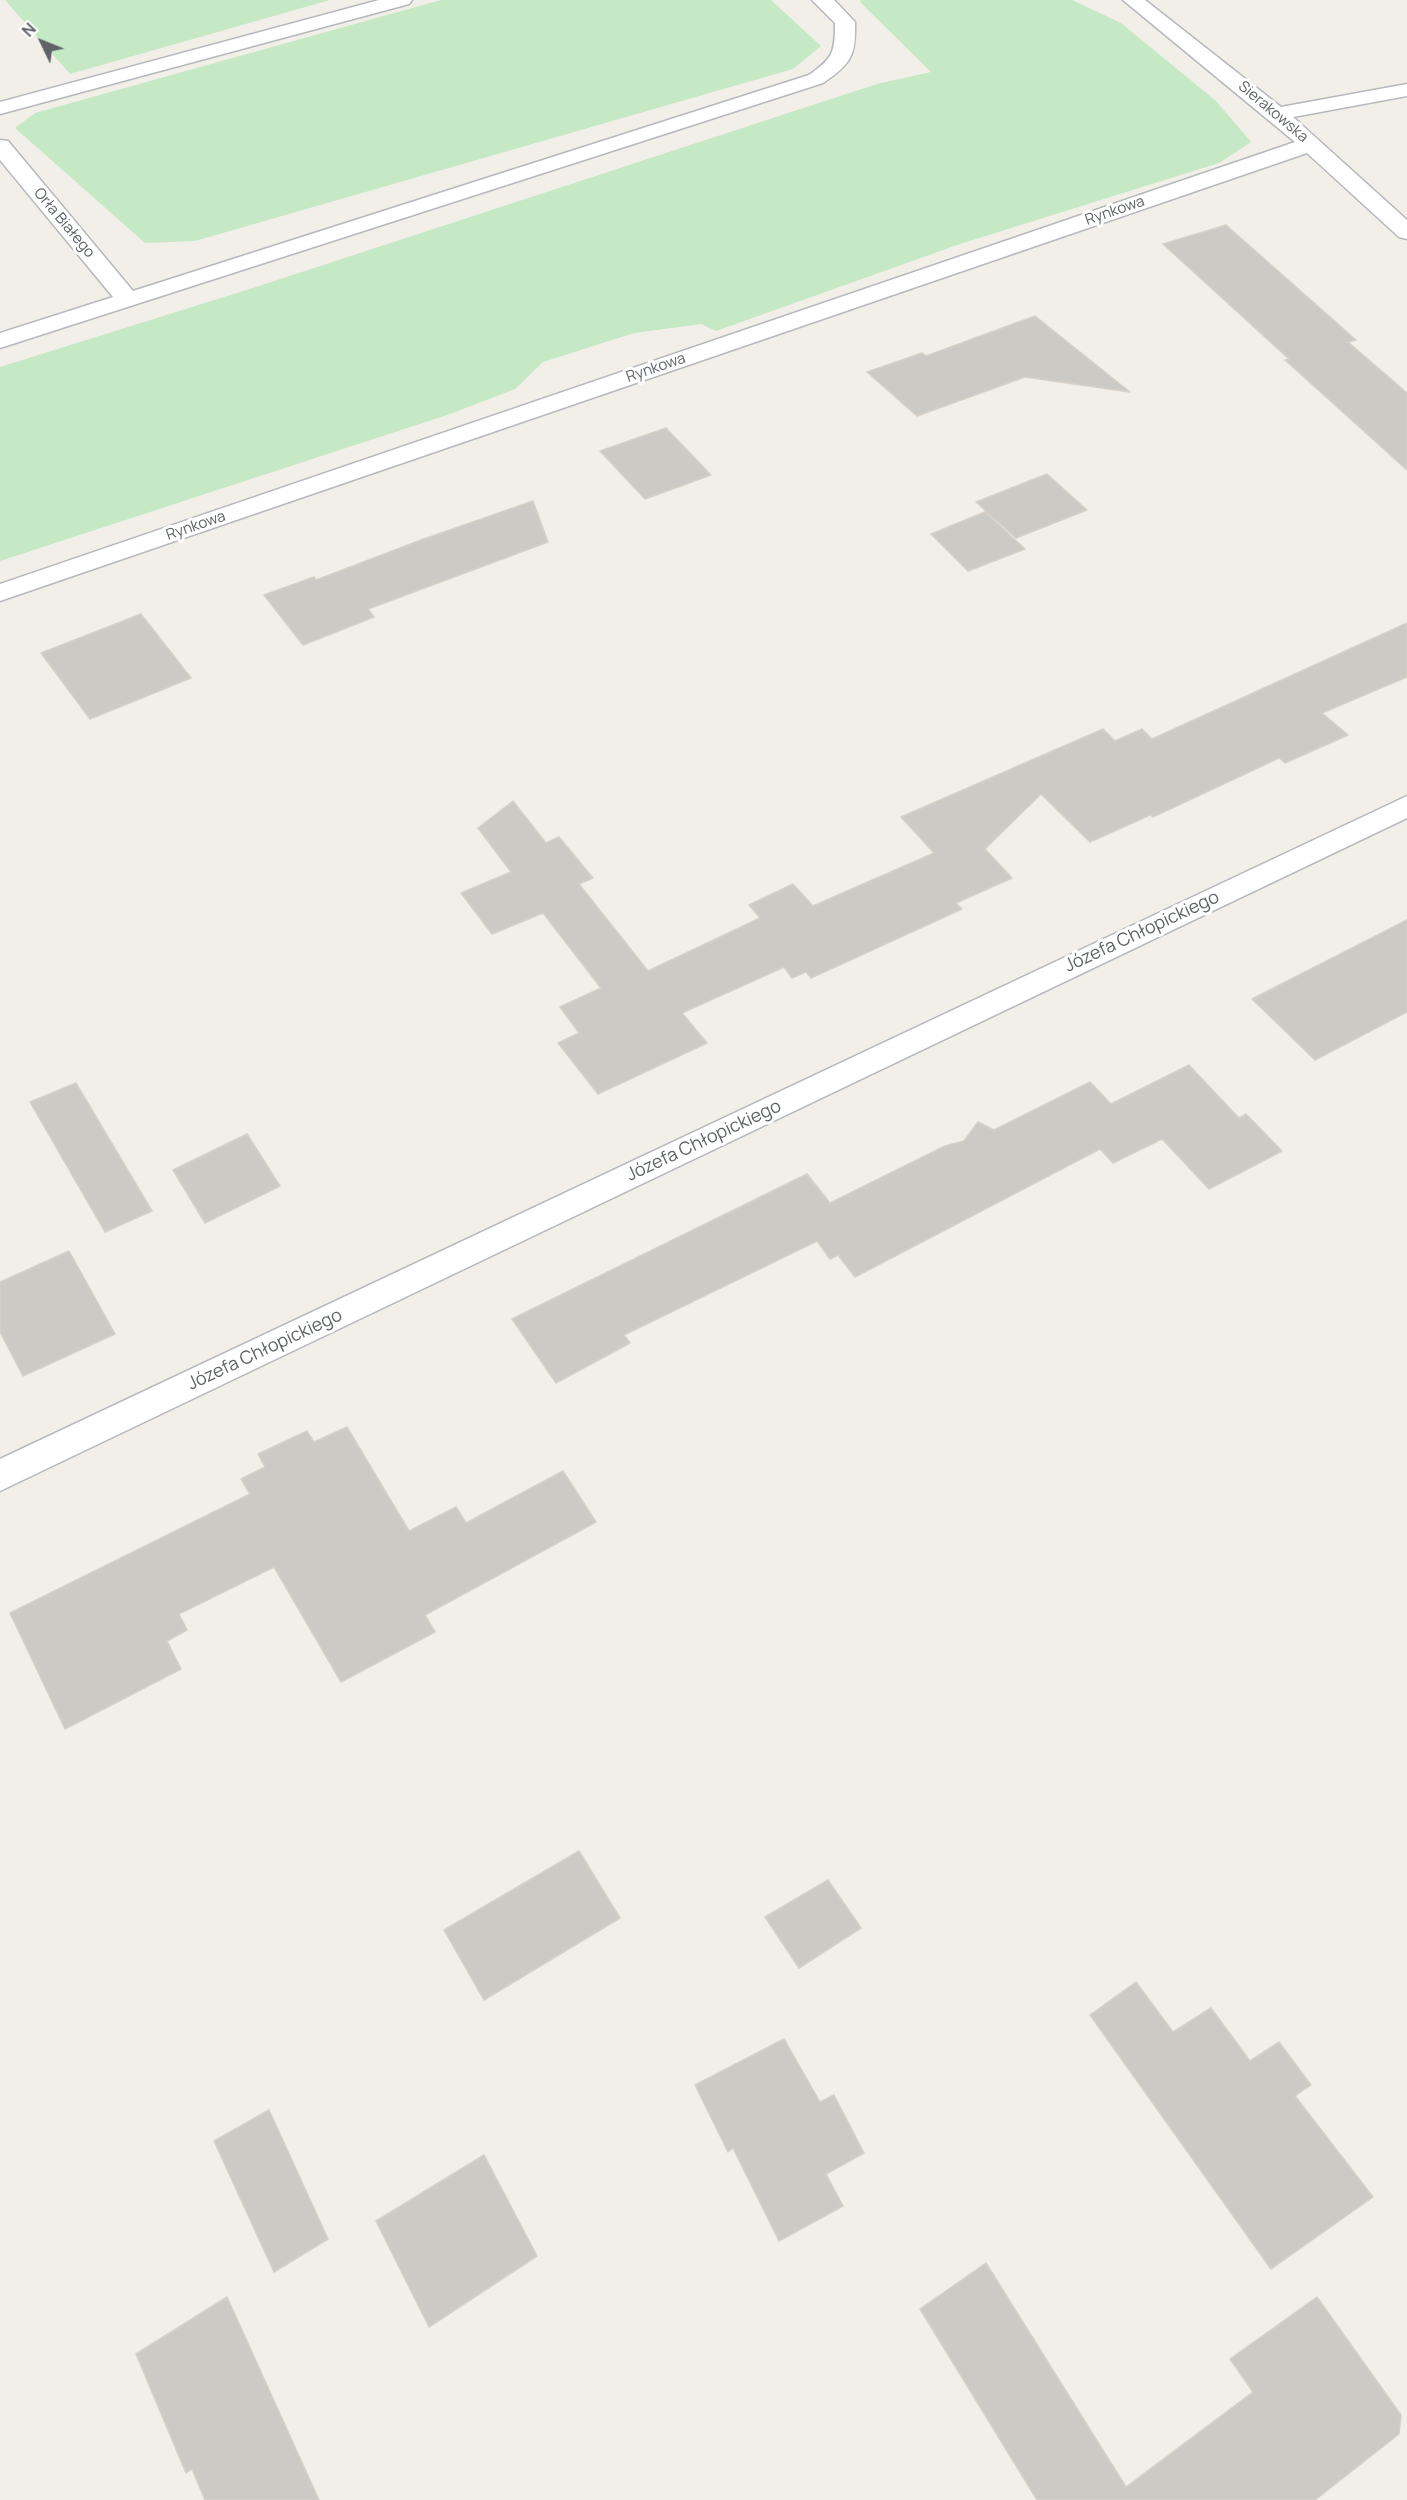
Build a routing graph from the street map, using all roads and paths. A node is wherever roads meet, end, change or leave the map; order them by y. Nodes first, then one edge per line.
1 (402, 0) edge
2 (822, 0) edge
3 (1133, 0) edge
4 (1407, 90) edge
5 (0, 108) edge
6 (1277, 114) junction
7 (1311, 144) junction
8 (0, 146) edge
9 (1407, 232) edge
10 (128, 300) junction
11 (0, 341) edge
12 (0, 592) edge
13 (1407, 806) edge
14 (0, 1476) edge

1 - 5 street
2 - 10 street
3 - 6 street, Sierakowska
4 - 6 street
6 - 7 street, Sierakowska
7 - 9 street, Sierakowska
7 - 12 street, Rynkowa
8 - 10 street, Orła Białego
10 - 11 street
13 - 14 street, Józefa Chłopickiego

